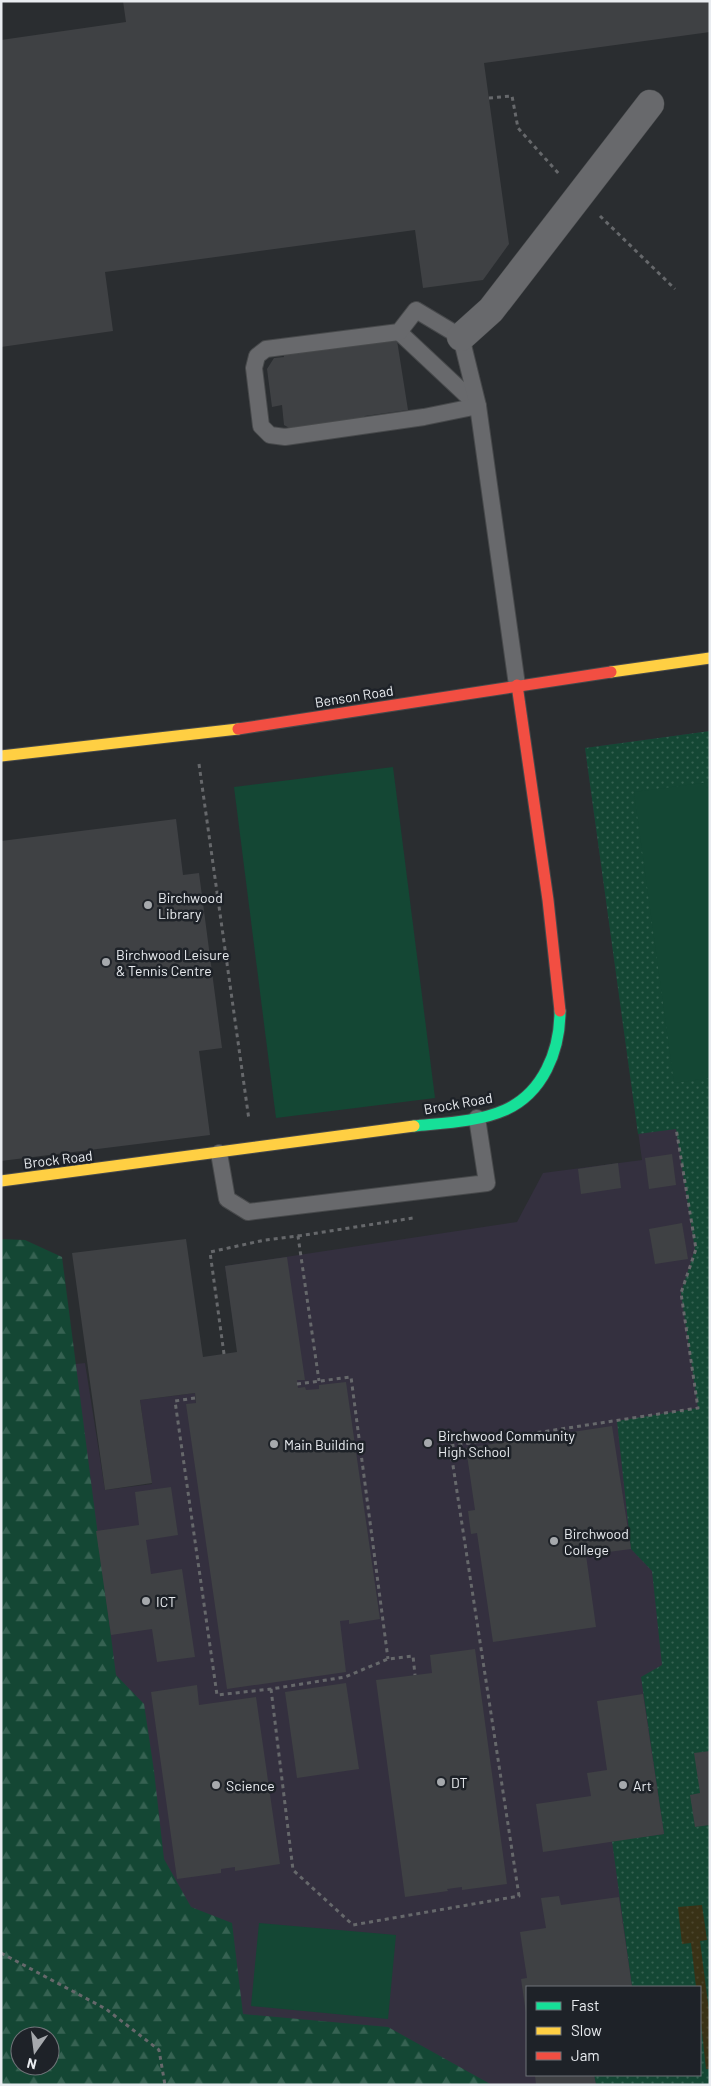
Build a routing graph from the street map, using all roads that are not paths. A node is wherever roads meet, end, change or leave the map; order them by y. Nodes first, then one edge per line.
1 (650, 104) dead end
2 (399, 332) junction
3 (461, 337) junction
4 (478, 406) junction
5 (710, 658) edge
6 (518, 685) junction
7 (1, 756) edge
8 (477, 1118) junction
9 (219, 1153) junction
10 (1, 1180) edge

1 - 3 street
2 - 3 lane
2 - 4 lane
2 - 4 lane
3 - 4 lane
4 - 6 lane
5 - 6 street, Benson Road
6 - 7 street, Benson Road
6 - 8 street, Brock Road
8 - 9 street, Brock Road
8 - 9 lane
9 - 10 street, Brock Road

